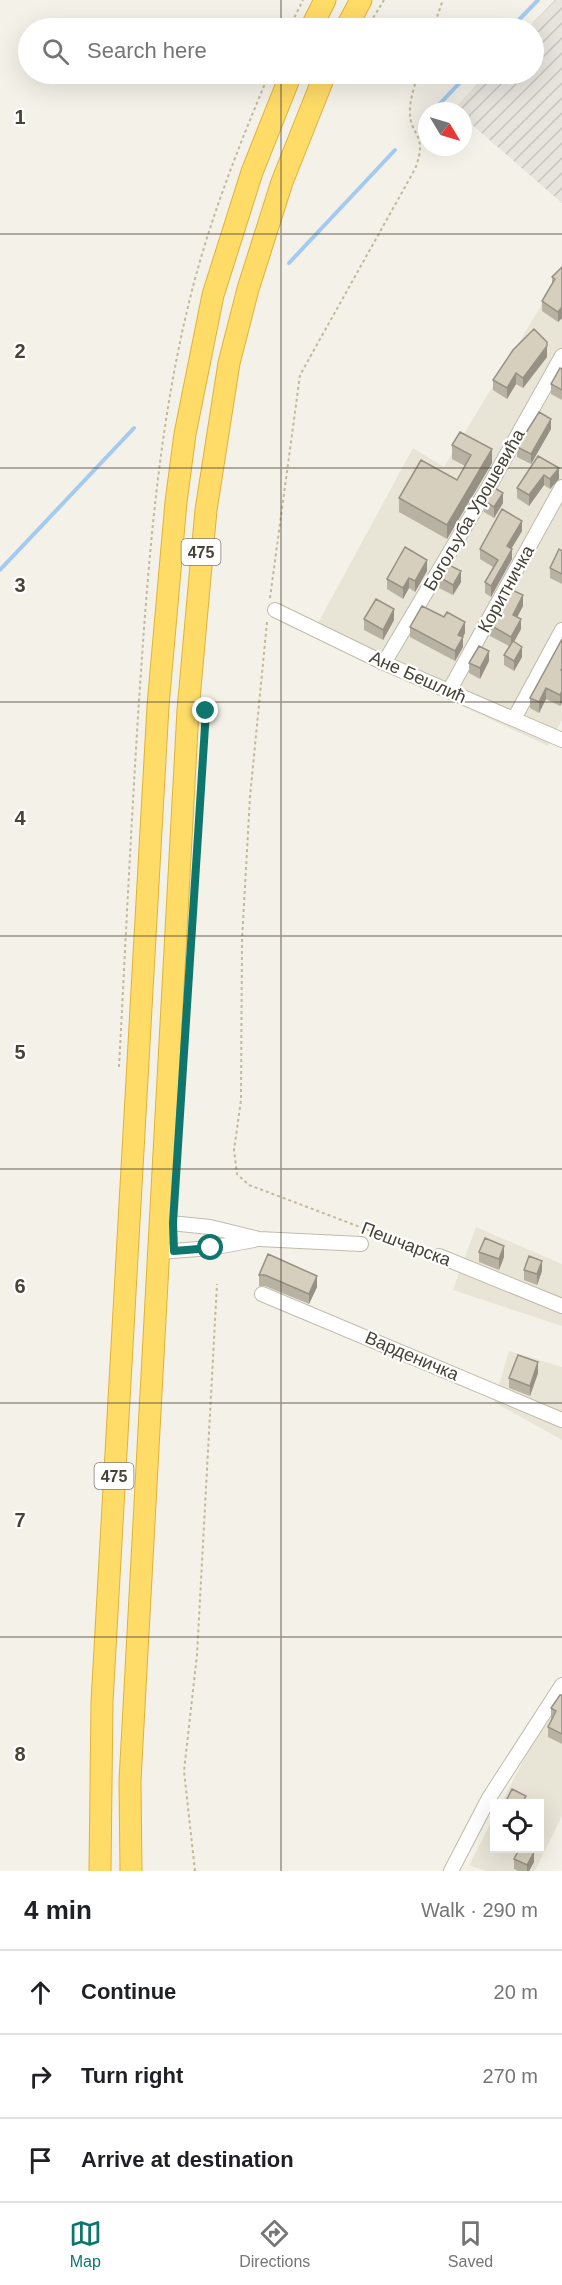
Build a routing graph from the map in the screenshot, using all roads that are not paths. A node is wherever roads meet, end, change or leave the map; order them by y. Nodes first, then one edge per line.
1 (325, 0) edge
2 (361, 0) edge
3 (315, 18) edge
4 (351, 18) edge
5 (287, 84) edge
6 (320, 84) edge
7 (562, 356) edge
8 (562, 487) edge
9 (275, 610) dead end
10 (562, 630) edge
11 (384, 663) junction
12 (449, 691) junction
13 (514, 719) junction
14 (562, 740) edge
15 (160, 1222) junction
16 (259, 1239) junction
17 (361, 1244) dead end
18 (159, 1252) junction
19 (438, 1256) road end
20 (262, 1294) dead end
21 (562, 1306) edge
22 (562, 1420) edge
23 (562, 1685) edge
24 (100, 1871) edge
25 (131, 1871) edge
26 (451, 1871) edge

1 - 3 highway
2 - 4 highway
5 - 24 highway, 475
6 - 15 highway, 475
7 - 11 street, Богољуба Урошевића
8 - 12 street, Коритничка
9 - 11 street, Ане Бешлић
10 - 13 street
11 - 12 street, Ане Бешлић
12 - 13 street, Ане Бешлић
13 - 14 street, Ане Бешлић
15 - 16 street
15 - 18 highway, 475
16 - 17 street
16 - 18 street
18 - 25 highway, 475
19 - 21 street, Пешчарска
20 - 22 street, Варденичка
23 - 26 street

